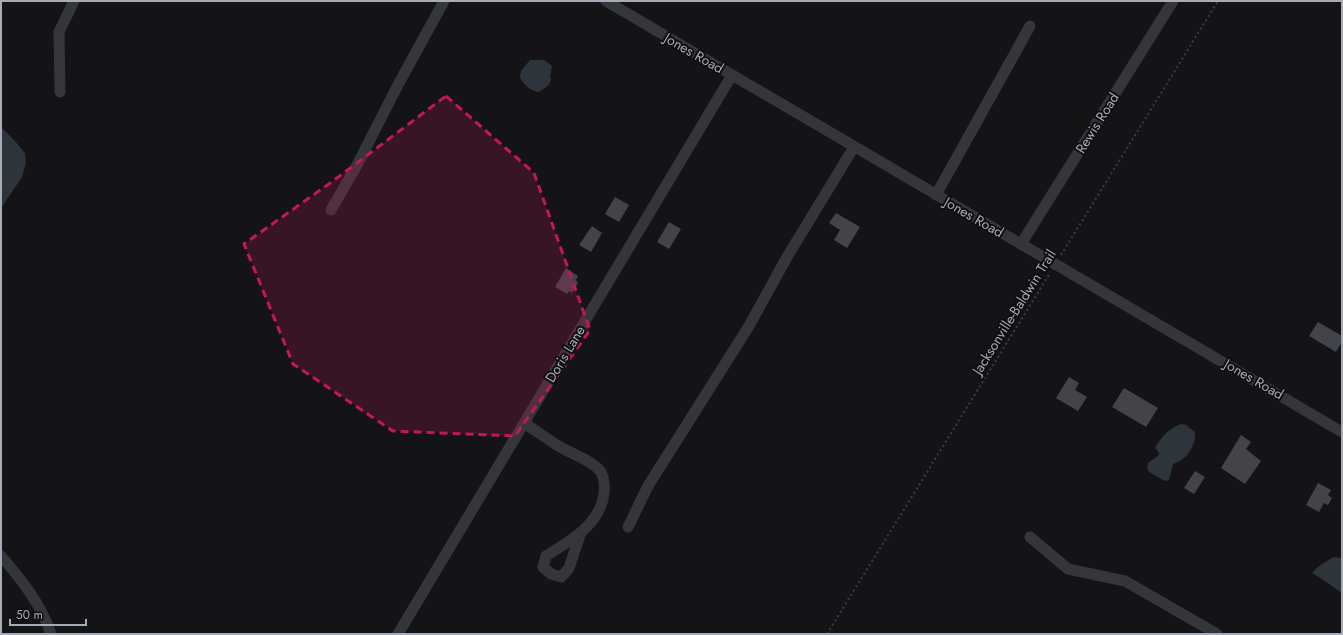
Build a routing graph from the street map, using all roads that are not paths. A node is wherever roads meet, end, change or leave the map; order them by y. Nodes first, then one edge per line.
1 (74, 1) edge
2 (444, 1) edge
3 (606, 1) edge
4 (1173, 1) edge
5 (1030, 26) dead end
6 (732, 75) junction
7 (60, 92) dead end
8 (854, 147) junction
9 (936, 195) junction
10 (331, 210) dead end
11 (1021, 244) junction
12 (524, 423) junction
13 (1342, 432) edge
14 (628, 527) dead end
15 (581, 532) dead end
16 (1030, 537) dead end
17 (1, 556) edge
18 (51, 634) edge
19 (398, 634) edge
20 (1217, 634) edge

1 - 7 street
2 - 10 street
3 - 6 street, Jones Road
4 - 11 street, Rewis Road
5 - 9 street
6 - 8 street, Jones Road
6 - 12 street, Doris Lane
8 - 9 street, Jones Road
8 - 14 street
9 - 11 street, Jones Road
11 - 13 street, Jones Road
12 - 15 street
12 - 19 street, Doris Lane
16 - 20 street
17 - 18 street

